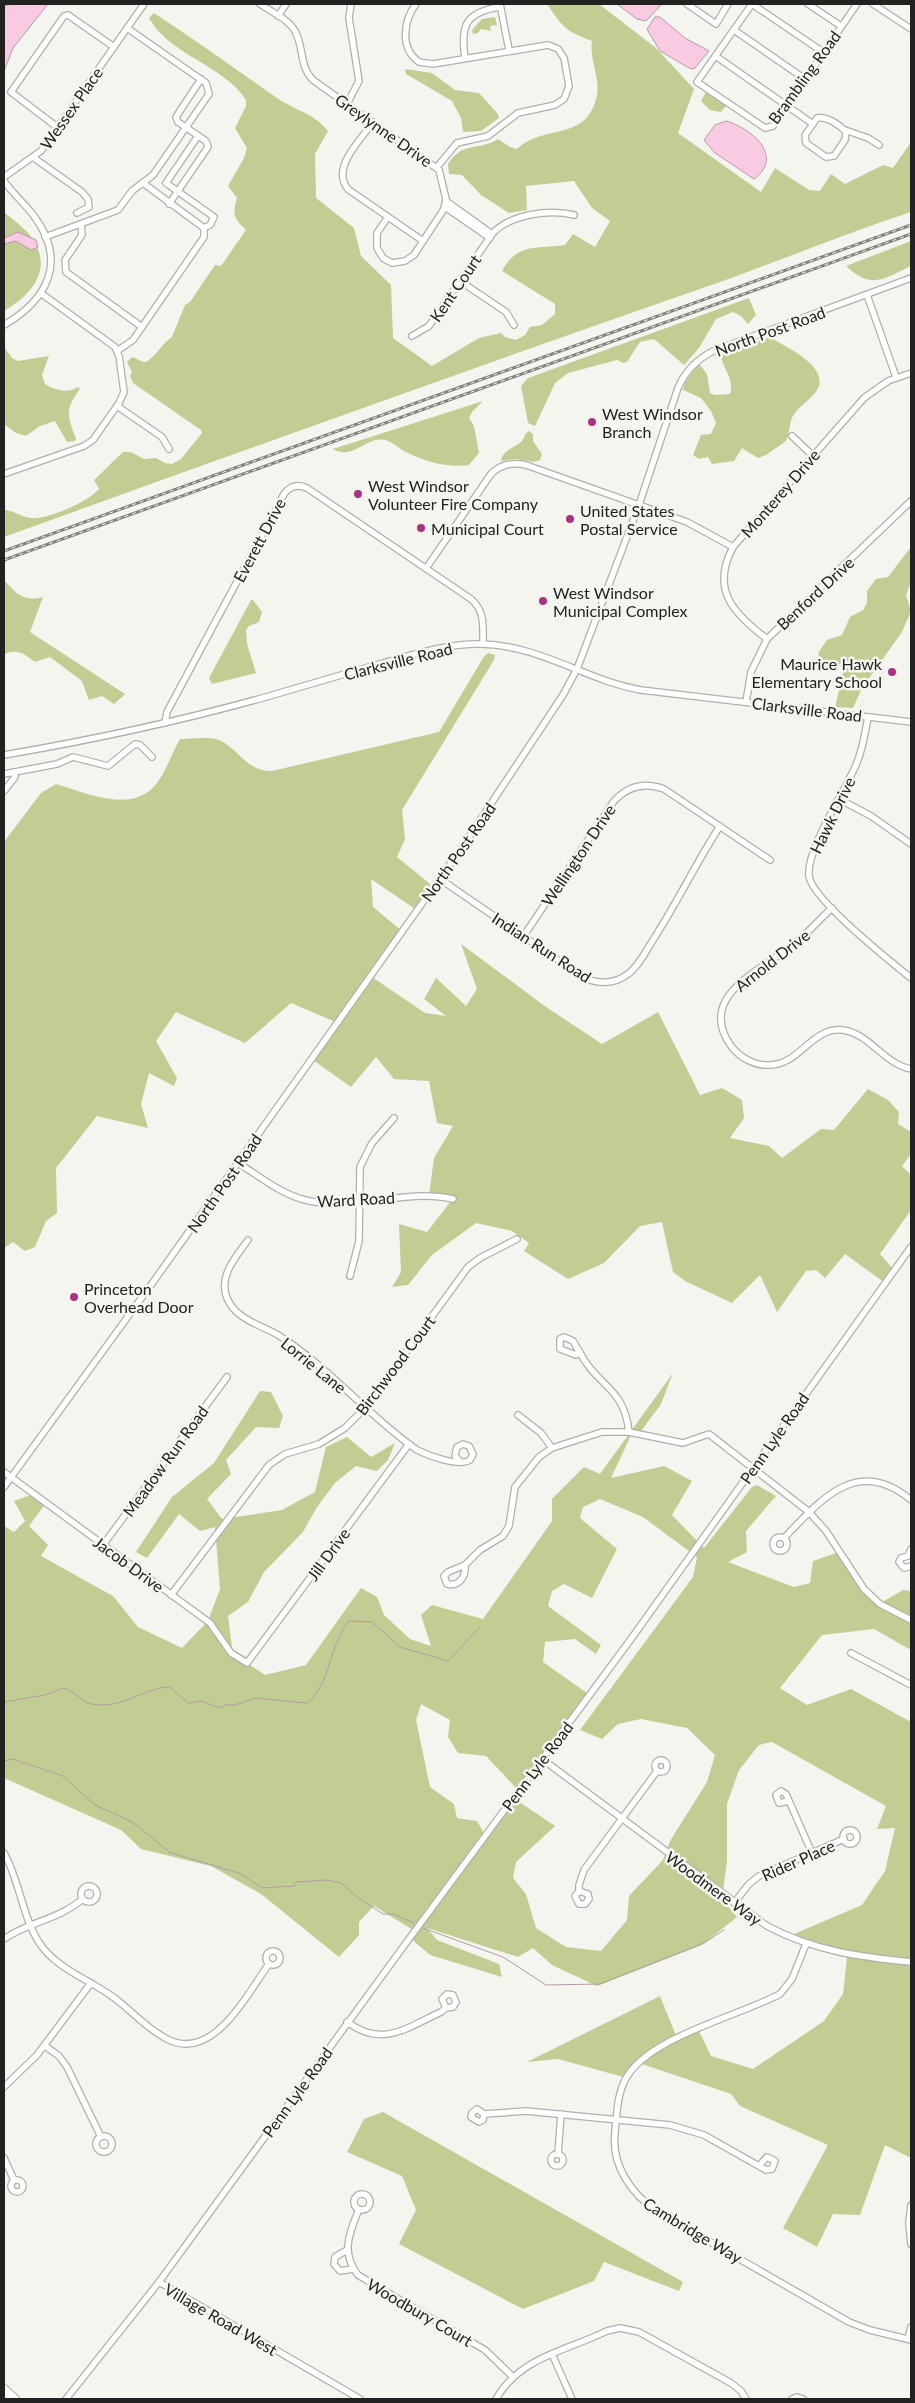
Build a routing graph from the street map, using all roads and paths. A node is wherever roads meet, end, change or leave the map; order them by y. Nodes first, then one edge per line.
1 (144, 4) edge
2 (260, 4) edge
3 (286, 4) edge
4 (352, 4) edge
5 (416, 4) edge
6 (687, 4) edge
7 (728, 4) edge
8 (752, 4) edge
9 (808, 4) edge
10 (857, 4) edge
11 (873, 4) edge
12 (500, 5) edge
13 (278, 16) junction
14 (841, 26) junction
15 (127, 28) junction
16 (911, 29) edge
17 (734, 30) junction
18 (114, 47) junction
19 (509, 50) junction
20 (824, 52) junction
21 (717, 57) junction
22 (465, 58) junction
23 (201, 79) junction
24 (805, 79) junction
25 (347, 104) junction
26 (787, 106) junction
27 (373, 122) junction
28 (813, 124) junction
29 (57, 127) junction
30 (186, 127) junction
31 (845, 130) junction
32 (198, 136) junction
33 (879, 145) dead end
34 (34, 158) junction
35 (437, 167) junction
36 (4, 177) edge
37 (4, 181) edge
38 (143, 183) junction
39 (177, 192) junction
40 (169, 204) junction
41 (445, 204) junction
42 (77, 213) dead end
43 (574, 215) dead end
44 (388, 217) junction
45 (81, 224) junction
46 (204, 228) junction
47 (491, 236) junction
48 (45, 237) junction
49 (423, 241) junction
50 (911, 278) edge
51 (460, 281) junction
52 (42, 294) junction
53 (867, 295) junction
54 (4, 325) edge
55 (514, 325) dead end
56 (142, 327) junction
57 (412, 336) dead end
58 (118, 351) junction
59 (911, 373) edge
60 (896, 377) junction
61 (117, 406) junction
62 (792, 436) dead end
63 (169, 449) dead end
64 (813, 456) junction
65 (4, 466) edge
66 (6, 474) edge
67 (911, 501) edge
68 (639, 505) junction
69 (733, 547) junction
70 (427, 567) junction
71 (767, 639) junction
72 (483, 644) junction
73 (577, 668) junction
74 (746, 702) junction
75 (868, 717) junction
76 (911, 722) edge
77 (165, 723) junction
78 (4, 755) edge
79 (152, 756) dead end
80 (14, 772) junction
81 (4, 774) edge
82 (4, 791) edge
83 (839, 800) junction
84 (720, 826) junction
85 (911, 844) edge
86 (770, 860) dead end
87 (440, 879) junction
88 (832, 908) junction
89 (523, 937) junction
90 (911, 978) edge
91 (911, 1069) edge
92 (394, 1118) dead end
93 (238, 1163) junction
94 (453, 1199) dead end
95 (359, 1200) junction
96 (517, 1239) dead end
97 (248, 1240) dead end
98 (911, 1247) edge
99 (350, 1276) dead end
100 (579, 1351) dead end
101 (227, 1377) dead end
102 (366, 1407) junction
103 (518, 1415) dead end
104 (628, 1432) junction
105 (409, 1444) junction
106 (552, 1448) junction
107 (459, 1460) dead end
108 (752, 1469) junction
109 (4, 1472) edge
110 (11, 1477) junction
111 (4, 1487) edge
112 (911, 1500) edge
113 (809, 1512) junction
114 (784, 1538) dead end
115 (103, 1545) junction
116 (911, 1549) edge
117 (909, 1557) edge
118 (465, 1565) junction
119 (911, 1566) edge
120 (172, 1595) junction
121 (911, 1620) edge
122 (851, 1653) dead end
123 (247, 1663) joint
124 (911, 1685) edge
125 (542, 1759) junction
126 (657, 1771) dead end
127 (789, 1801) dead end
128 (620, 1819) junction
129 (844, 1839) dead end
130 (4, 1853) edge
131 (812, 1853) junction
132 (580, 1891) dead end
133 (83, 1899) dead end
134 (734, 1903) junction
135 (32, 1925) junction
136 (4, 1939) edge
137 (806, 1944) junction
138 (911, 1962) edge
139 (269, 1964) dead end
140 (91, 1983) junction
141 (446, 2008) dead end
142 (347, 2022) junction
143 (45, 2046) junction
144 (4, 2086) edge
145 (484, 2114) dead end
146 (561, 2114) junction
147 (616, 2120) junction
148 (101, 2137) dead end
149 (558, 2154) dead end
150 (4, 2158) edge
151 (759, 2166) dead end
152 (14, 2180) dead end
153 (911, 2204) edge
154 (359, 2209) dead end
155 (911, 2244) edge
156 (347, 2250) junction
157 (353, 2269) junction
158 (159, 2282) junction
159 (911, 2327) edge
160 (910, 2339) edge
161 (552, 2354) junction
162 (512, 2376) junction
163 (4, 2389) edge
164 (15, 2399) edge
165 (66, 2399) edge
166 (360, 2399) edge
167 (496, 2399) edge
168 (572, 2399) edge
169 (746, 2399) edge
170 (792, 2399) edge
171 (803, 2399) edge

1 - 15 street, Wessex Place
2 - 13 street, Greylynne Drive
3 - 13 street
4 - 25 street
5 - 22 street
6 - 7 street
8 - 17 street
8 - 20 street
9 - 14 street
10 - 14 street, Brambling Road
11 - 16 street
12 - 19 street
12 - 22 street
13 - 25 street, Greylynne Drive
14 - 20 street, Brambling Road
15 - 18 street, Wessex Place
15 - 23 street
17 - 21 street
17 - 24 street
18 - 29 street, Wessex Place
18 - 29 street
19 - 22 street
19 - 35 street
20 - 24 street, Brambling Road
21 - 26 street
21 - 26 street, Brambling Road
23 - 30 street
23 - 30 street
24 - 26 street, Brambling Road
25 - 27 street, Greylynne Drive
26 - 28 street
27 - 35 street, Greylynne Drive
27 - 44 street
28 - 31 street
28 - 31 street
29 - 34 street, Wessex Place
30 - 32 street
30 - 38 street
31 - 33 street
32 - 39 street
32 - 39 street
34 - 36 street, Wessex Place
34 - 42 street
35 - 41 street, Greylynne Drive
37 - 48 street
38 - 40 street
38 - 45 street
39 - 40 street
39 - 46 street
40 - 46 street
41 - 47 street
41 - 49 street
43 - 47 street
44 - 49 street
44 - 49 street
45 - 48 street
45 - 56 street
46 - 56 street
47 - 51 street, Kent Court
48 - 52 street
50 - 53 street, North Post Road
51 - 55 street
51 - 57 street, Kent Court
52 - 54 street
52 - 58 street
53 - 60 street
53 - 68 street, North Post Road
56 - 58 street
58 - 61 street
59 - 60 street, Monterey Drive
60 - 64 street, Monterey Drive
61 - 63 street
61 - 66 street
62 - 64 street
64 - 69 street, Monterey Drive
65 - 66 street
67 - 71 street, Benford Drive
68 - 69 street
68 - 70 street
68 - 73 street, North Post Road
69 - 71 street, Monterey Drive
70 - 72 street, Everett Drive
70 - 77 street, Everett Drive
71 - 74 street, Benford Drive
72 - 73 street, Clarksville Road
72 - 77 street, Clarksville Road
73 - 74 street, Clarksville Road
73 - 87 street, North Post Road
74 - 75 street, Clarksville Road
75 - 76 street, Clarksville Road
75 - 83 street, Hawk Drive
77 - 78 street, Clarksville Road
79 - 80 street
80 - 81 street
80 - 82 street
83 - 85 street
83 - 88 street, Hawk Drive
84 - 86 street, Wellington Drive
84 - 89 street, Wellington Drive
84 - 89 street, Indian Run Road
87 - 89 street, Indian Run Road
87 - 93 street, North Post Road
88 - 90 street, Hawk Drive
88 - 91 street, Arnold Drive
92 - 95 street
93 - 95 street, Ward Road
93 - 110 street, North Post Road
94 - 95 street, Ward Road
95 - 99 street
96 - 102 street, Birchwood Court
97 - 102 street, Lorrie Lane
98 - 108 street, Penn Lyle Road
100 - 104 street
101 - 115 street, Meadow Run Road
102 - 105 street, Lorrie Lane
102 - 120 street, Birchwood Court
103 - 106 street
104 - 106 street
104 - 108 street
105 - 107 street, Lorrie Lane
105 - 123 street, Jill Drive
106 - 118 street
108 - 113 street
108 - 125 street, Penn Lyle Road
109 - 110 street, Jacob Drive
110 - 111 street, North Post Road
110 - 115 street, Jacob Drive
112 - 113 street
113 - 114 street
113 - 121 street
115 - 120 street, Jacob Drive
116 - 117 street
117 - 119 street
118 - 118 street
120 - 123 street, Jacob Drive
122 - 124 street
125 - 128 street, Woodmere Way
125 - 142 street, Penn Lyle Road
126 - 128 street
127 - 131 street
128 - 132 street
128 - 134 street, Woodmere Way
129 - 131 street, Rider Place
130 - 135 street
131 - 134 street, Rider Place
133 - 135 street
134 - 137 street, Woodmere Way
135 - 136 street
135 - 140 street
137 - 138 street, Woodmere Way
137 - 147 street, Cambridge Way
139 - 140 street
140 - 143 street
141 - 142 street
142 - 158 street, Penn Lyle Road
143 - 144 street
143 - 148 street
145 - 146 street
146 - 147 street
146 - 149 street
147 - 151 street
147 - 160 street, Cambridge Way
150 - 152 street
153 - 155 street
154 - 156 street
156 - 157 street, Woodbury Court
156 - 157 street
157 - 162 street, Woodbury Court
158 - 165 street, Village Road West
158 - 166 street, Village Road West
159 - 160 street
161 - 162 street
161 - 168 street
161 - 169 street
162 - 167 street
163 - 164 main road
170 - 171 street

